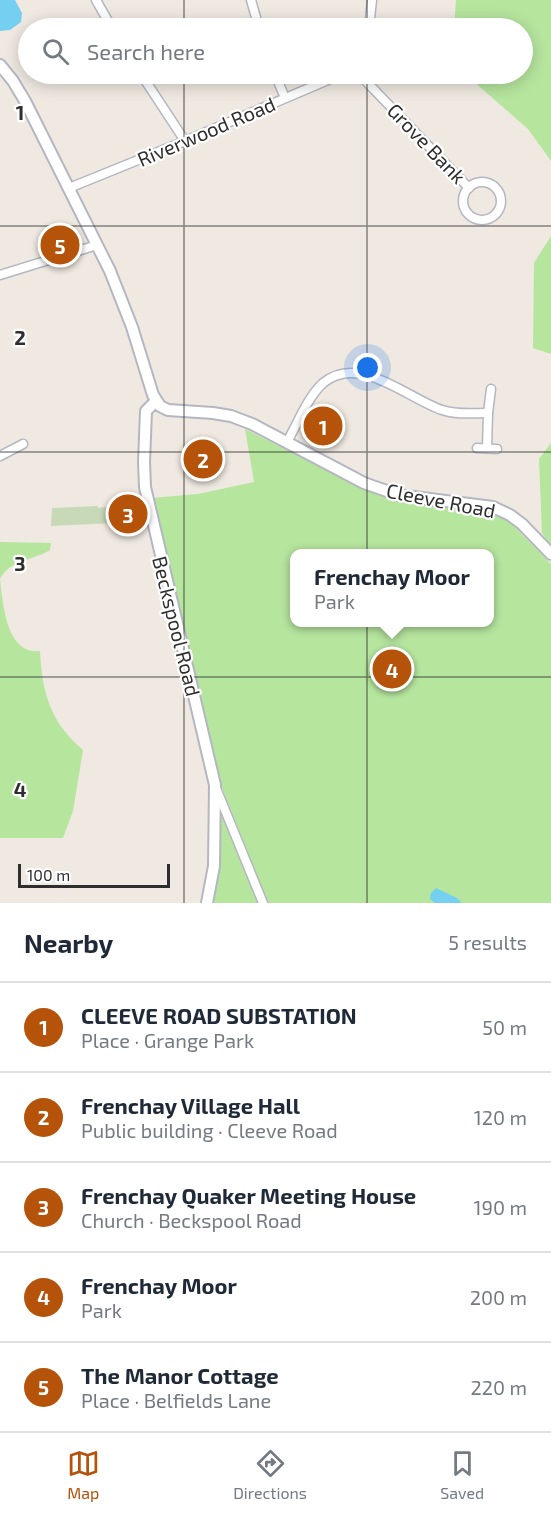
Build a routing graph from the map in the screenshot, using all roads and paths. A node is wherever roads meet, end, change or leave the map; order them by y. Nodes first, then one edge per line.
1 (96, 0) edge
2 (251, 0) edge
3 (372, 0) edge
4 (106, 18) edge
5 (256, 18) edge
6 (370, 18) edge
7 (0, 64) edge
8 (148, 84) edge
9 (279, 84) edge
10 (318, 84) edge
11 (369, 84) edge
12 (285, 98) junction
13 (185, 141) junction
14 (69, 188) junction
15 (470, 188) junction
16 (97, 245) junction
17 (0, 275) edge
18 (491, 389) dead end
19 (156, 401) junction
20 (488, 413) junction
21 (287, 442) junction
22 (23, 444) dead end
23 (497, 449) dead end
24 (0, 456) edge
25 (551, 554) edge
26 (215, 785) junction
27 (207, 903) edge
28 (264, 903) edge

1 - 4 street
2 - 5 street
3 - 6 street
7 - 14 street
8 - 13 street
9 - 12 street
10 - 12 street, Riverwood Road
11 - 15 street, Grove Bank
12 - 13 street, Riverwood Road
13 - 14 street, Riverwood Road
14 - 16 street
15 - 15 street, Grove Bank
16 - 17 street
16 - 19 street
18 - 20 street
19 - 21 street, Cleeve Road
19 - 26 street, Beckspool Road
20 - 21 street
20 - 23 street
21 - 25 street, Cleeve Road
22 - 24 street
26 - 27 street, Beckspool Road
26 - 28 street

